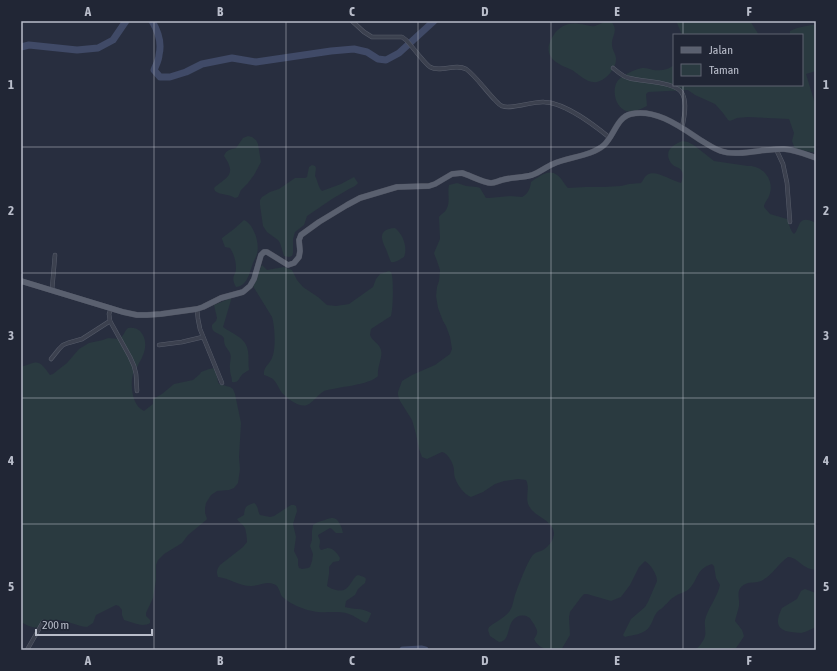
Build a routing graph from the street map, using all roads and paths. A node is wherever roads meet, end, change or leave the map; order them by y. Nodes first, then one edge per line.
1 (352, 21) edge
2 (613, 68) dead end
3 (682, 128) junction
4 (610, 138) junction
5 (776, 149) junction
6 (816, 158) edge
7 (790, 222) dead end
8 (55, 255) dead end
9 (21, 281) edge
10 (52, 290) junction
11 (111, 308) junction
12 (197, 309) junction
13 (110, 321) junction
14 (203, 337) junction
15 (159, 345) dead end
16 (51, 359) dead end
17 (222, 383) dead end
18 (137, 391) dead end
19 (42, 622) dead end
20 (27, 650) edge

1 - 4 street
2 - 3 street
3 - 4 main road
3 - 5 main road
4 - 12 main road
5 - 6 main road
5 - 7 street
8 - 10 street
9 - 10 main road
10 - 11 main road
11 - 12 main road
11 - 13 street
12 - 14 street
13 - 16 street
13 - 18 street
14 - 15 street
14 - 17 street
19 - 20 street

